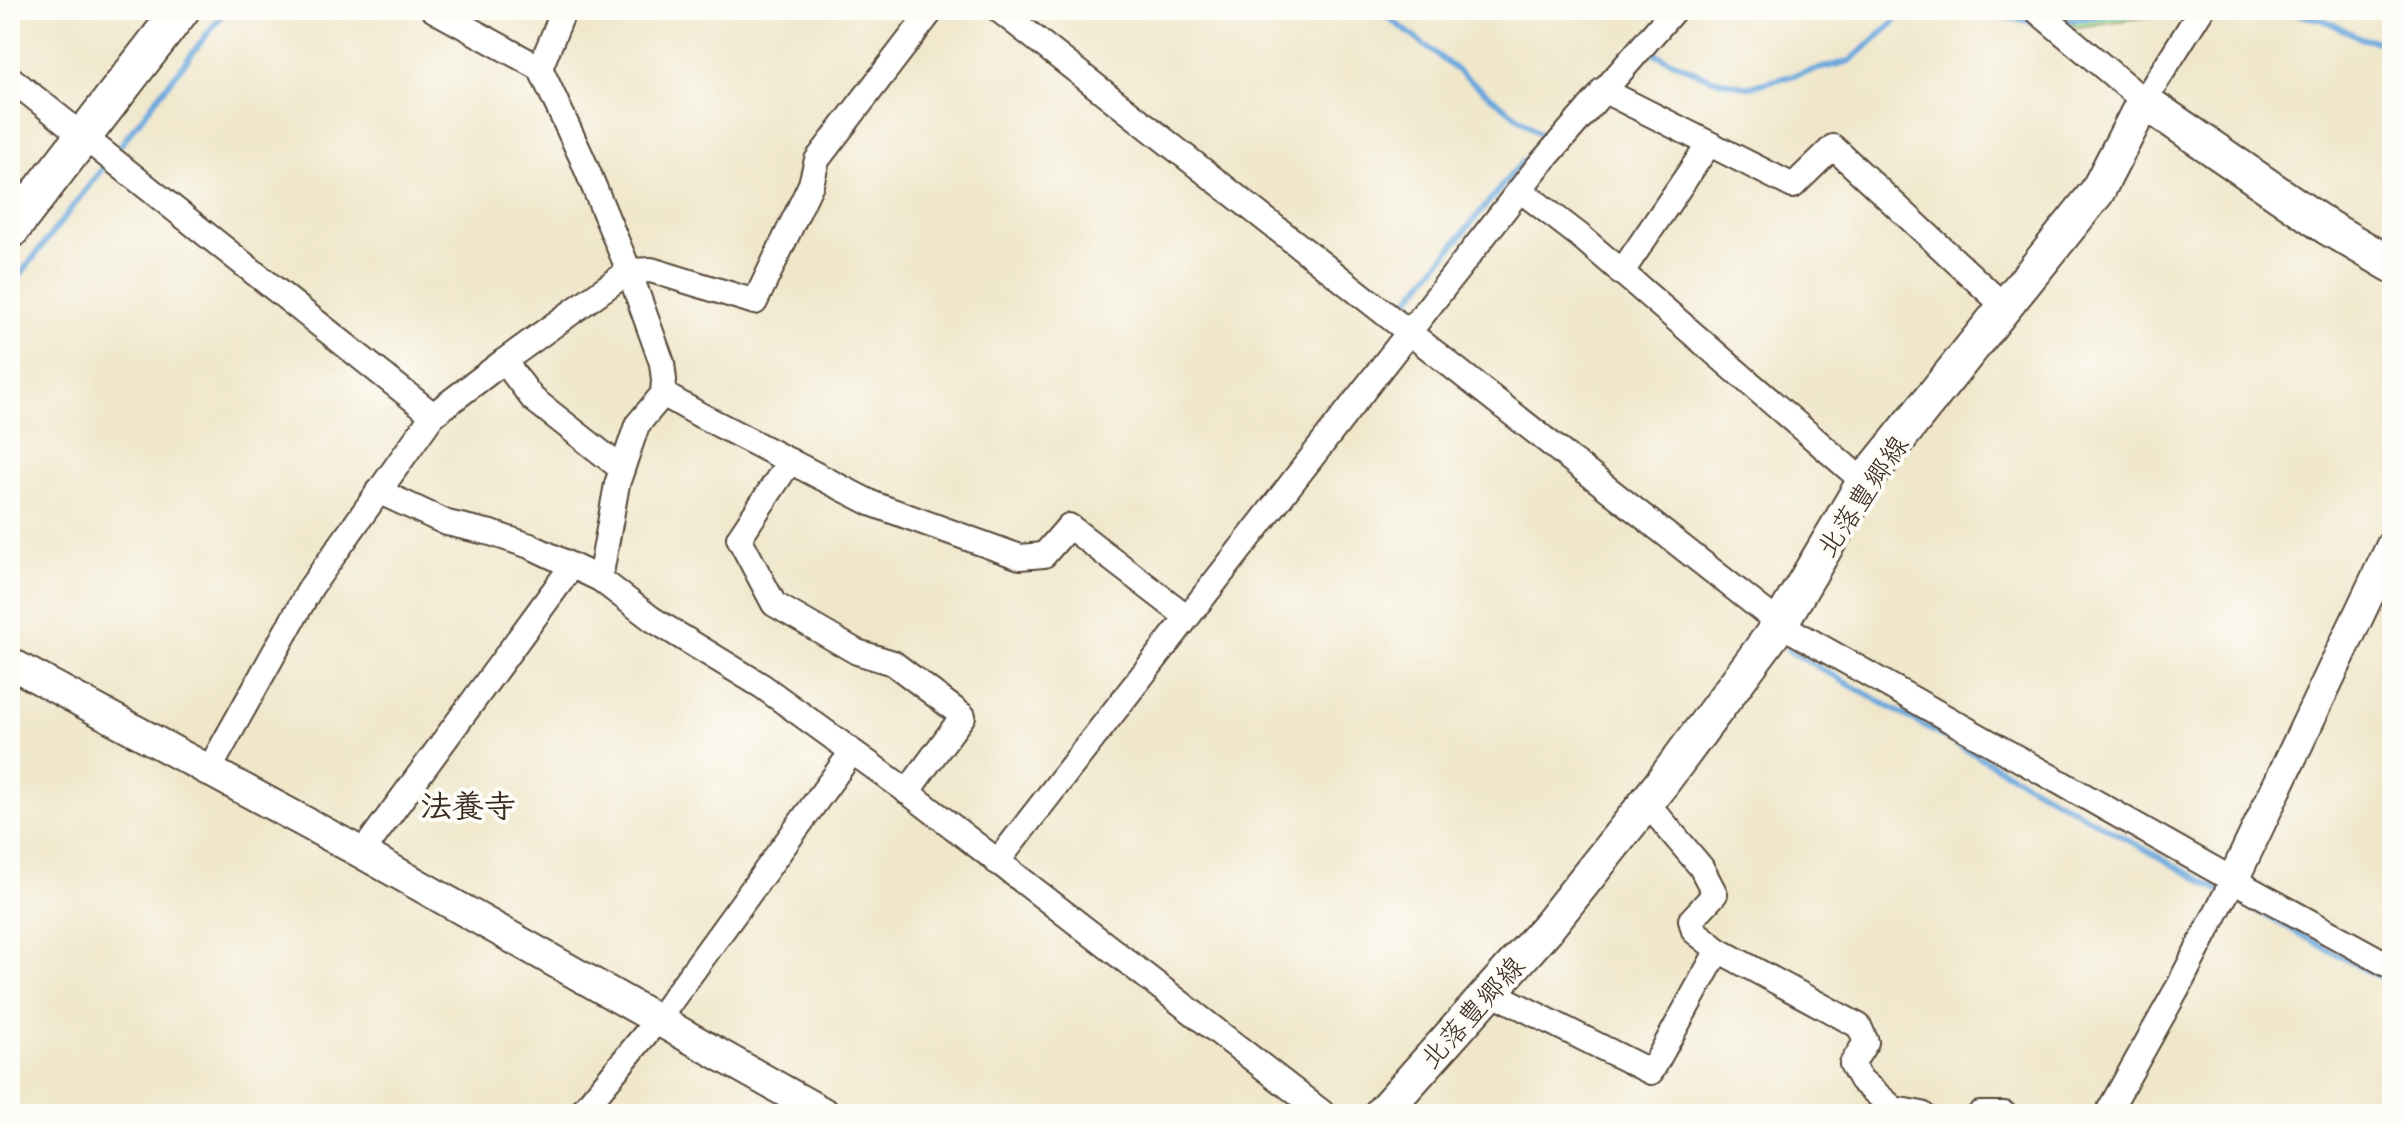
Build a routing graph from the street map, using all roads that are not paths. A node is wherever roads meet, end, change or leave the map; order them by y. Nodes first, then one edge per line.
1 (181, 10) edge
2 (434, 10) edge
3 (564, 10) edge
4 (932, 10) edge
5 (999, 10) edge
6 (1674, 10) edge
7 (2036, 10) edge
8 (2201, 10) edge
9 (540, 68) junction
10 (10, 78) edge
11 (1603, 90) junction
12 (2144, 101) junction
13 (84, 136) junction
14 (1709, 144) junction
15 (1520, 190) junction
16 (10, 231) edge
17 (2392, 265) edge
18 (629, 271) junction
19 (1621, 273) junction
20 (2006, 308) junction
21 (1409, 332) junction
22 (504, 361) junction
23 (663, 394) junction
24 (433, 415) junction
25 (790, 461) junction
26 (622, 469) junction
27 (1864, 482) junction
28 (378, 491) junction
29 (2392, 545) edge
30 (572, 566) junction
31 (600, 579) junction
32 (1187, 617) junction
33 (1780, 624) junction
34 (10, 663) edge
35 (852, 752) junction
36 (209, 770) junction
37 (907, 792) junction
38 (1646, 802) junction
39 (362, 853) junction
40 (997, 862) junction
41 (2233, 880) junction
42 (1718, 950) junction
43 (2392, 967) edge
44 (1491, 992) junction
45 (658, 1019) junction
46 (580, 1114) edge
47 (825, 1114) edge
48 (1324, 1114) edge
49 (1381, 1114) edge
50 (1922, 1114) edge
51 (1980, 1114) edge
52 (2004, 1114) edge
53 (2107, 1114) edge

1 - 13 main road
2 - 9 street
3 - 9 street
4 - 18 street
5 - 21 street
6 - 11 street
7 - 12 street
8 - 12 street
9 - 18 street
10 - 13 street
11 - 14 street
11 - 15 street
12 - 17 main road
12 - 20 main road, 北落豊郷線
13 - 16 main road
13 - 24 street
14 - 19 street
14 - 20 street
15 - 19 street
15 - 21 street
18 - 22 street
18 - 23 street
19 - 27 street
20 - 27 main road, 北落豊郷線
21 - 32 street
21 - 33 street
22 - 24 street
22 - 26 street
23 - 25 street
23 - 26 street
24 - 28 street
25 - 32 street
25 - 37 street
26 - 31 street
27 - 33 main road, 北落豊郷線
28 - 30 street
28 - 36 street
29 - 41 street
30 - 31 street
30 - 39 street
31 - 35 street
32 - 40 street
33 - 38 main road, 北落豊郷線
33 - 41 street
34 - 36 street
35 - 37 street
35 - 45 street
36 - 39 street
37 - 40 street
38 - 42 street
38 - 44 main road, 北落豊郷線
39 - 45 street
40 - 48 street
41 - 43 street
41 - 53 street
42 - 44 street
42 - 50 street
44 - 49 main road, 北落豊郷線
45 - 46 street
45 - 47 street
51 - 52 street

